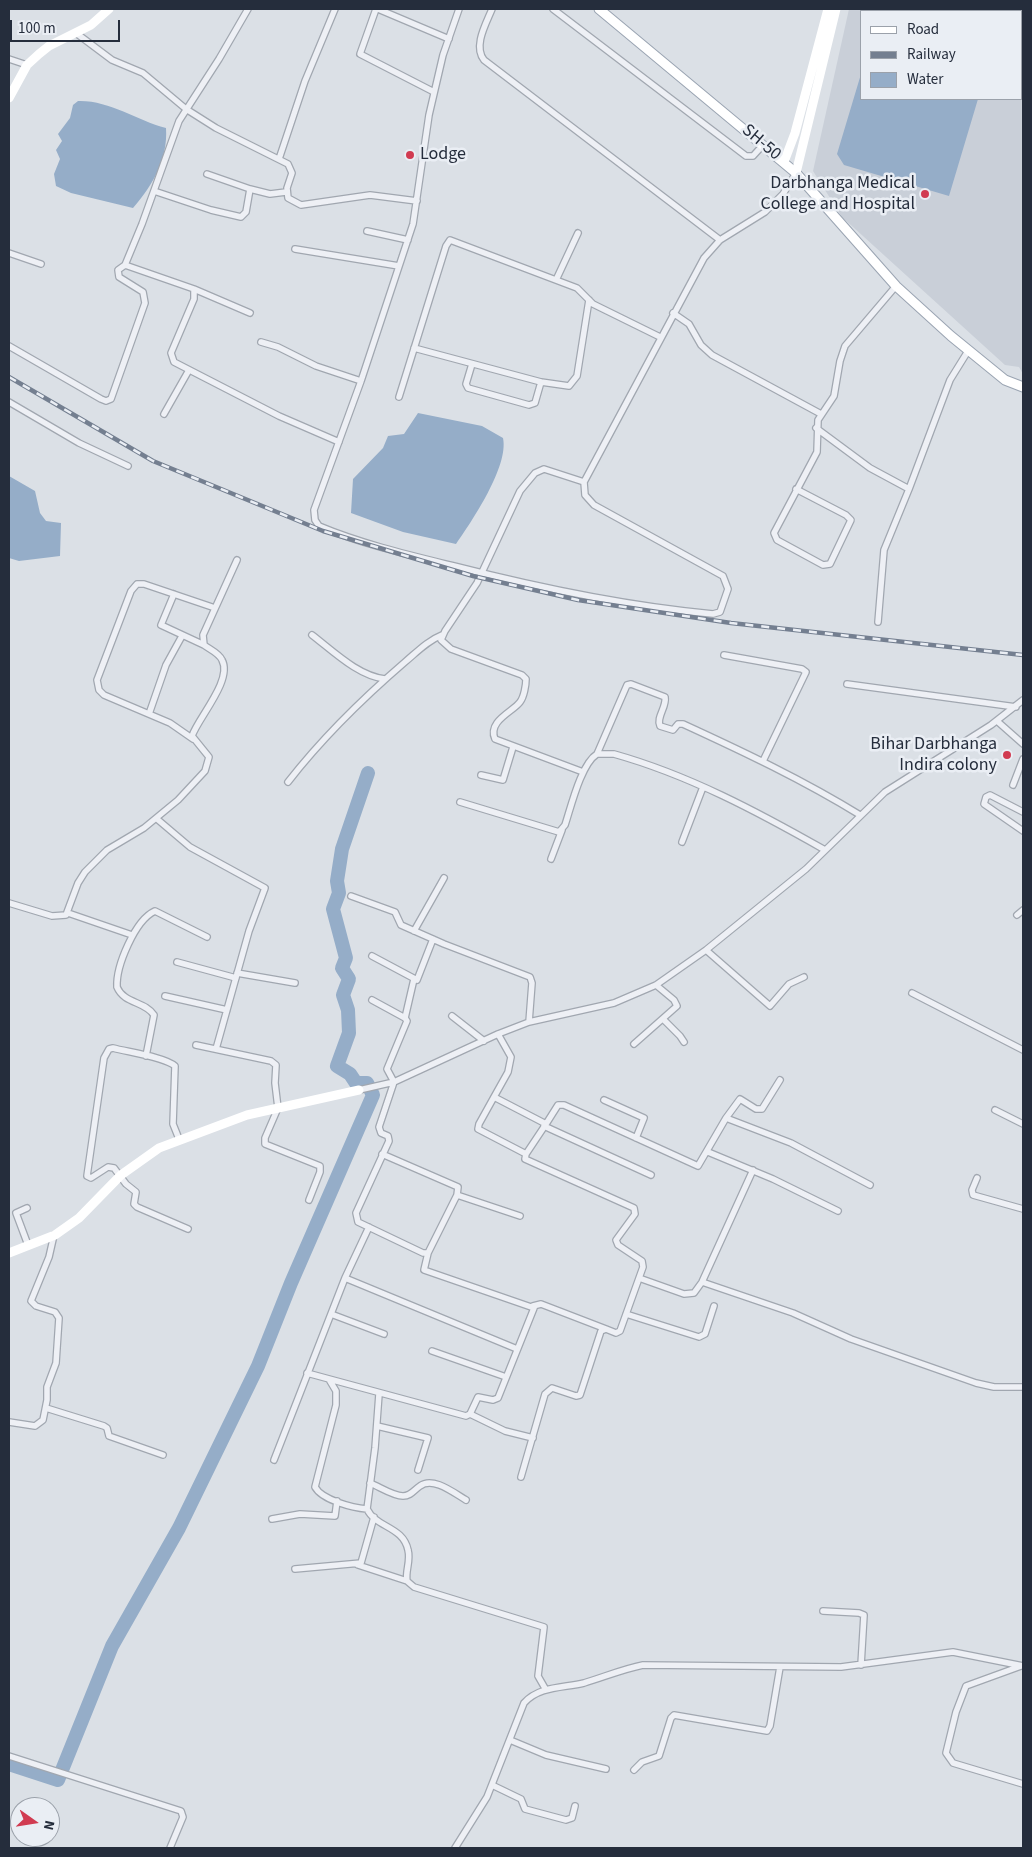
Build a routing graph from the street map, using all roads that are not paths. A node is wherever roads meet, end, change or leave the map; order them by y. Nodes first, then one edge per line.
1 (109, 9) edge
2 (248, 9) edge
3 (335, 9) edge
4 (377, 9) edge
5 (459, 9) edge
6 (492, 9) edge
7 (553, 9) edge
8 (599, 9) edge
9 (828, 9) edge
10 (836, 9) edge
11 (76, 33) junction
12 (449, 39) junction
13 (9, 59) edge
14 (27, 65) junction
15 (434, 92) junction
16 (9, 98) edge
17 (186, 109) junction
18 (763, 145) junction
19 (279, 159) junction
20 (784, 162) junction
21 (796, 173) junction
22 (207, 174) dead end
23 (250, 189) junction
24 (154, 191) junction
25 (286, 192) junction
26 (417, 201) junction
27 (367, 232) dead end
28 (578, 233) dead end
29 (408, 240) junction
30 (720, 240) junction
31 (295, 249) dead end
32 (9, 253) edge
33 (40, 264) dead end
34 (125, 265) junction
35 (399, 266) junction
36 (556, 280) junction
37 (896, 286) junction
38 (194, 289) junction
39 (589, 300) junction
40 (250, 313) dead end
41 (673, 313) junction
42 (660, 337) junction
43 (261, 342) dead end
44 (9, 346) edge
45 (414, 348) junction
46 (968, 351) junction
47 (472, 364) junction
48 (189, 370) junction
49 (361, 381) junction
50 (541, 382) junction
51 (1023, 387) edge
52 (399, 397) dead end
53 (9, 402) edge
54 (164, 414) dead end
55 (821, 414) junction
56 (816, 428) junction
57 (339, 442) junction
58 (128, 466) dead end
59 (584, 482) junction
60 (796, 489) junction
61 (909, 489) junction
62 (237, 560) dead end
63 (482, 573) junction
64 (174, 594) junction
65 (215, 608) junction
66 (878, 622) dead end
67 (312, 635) dead end
68 (442, 635) junction
69 (182, 636) junction
70 (204, 645) junction
71 (724, 655) dead end
72 (386, 679) junction
73 (847, 684) dead end
74 (1023, 700) edge
75 (1016, 707) junction
76 (149, 714) junction
77 (997, 721) junction
78 (193, 739) junction
79 (1023, 744) edge
80 (514, 747) junction
81 (597, 754) junction
82 (1023, 760) edge
83 (763, 761) junction
84 (583, 772) junction
85 (481, 775) dead end
86 (288, 782) dead end
87 (1013, 785) dead end
88 (703, 787) junction
89 (460, 802) dead end
90 (1023, 812) edge
91 (860, 815) junction
92 (157, 819) junction
93 (562, 830) junction
94 (1023, 831) edge
95 (682, 842) dead end
96 (825, 850) junction
97 (551, 859) dead end
98 (444, 878) dead end
99 (351, 896) dead end
100 (9, 904) edge
101 (1023, 910) edge
102 (68, 912) junction
103 (1017, 915) dead end
104 (414, 931) junction
105 (132, 936) junction
106 (207, 937) dead end
107 (433, 939) junction
108 (706, 950) junction
109 (372, 956) dead end
110 (177, 962) dead end
111 (236, 976) junction
112 (804, 977) dead end
113 (414, 979) junction
114 (295, 983) dead end
115 (656, 985) junction
116 (912, 993) dead end
117 (164, 996) dead end
118 (372, 1000) dead end
119 (227, 1010) junction
120 (452, 1016) dead end
121 (405, 1018) junction
122 (664, 1020) junction
123 (529, 1022) junction
124 (498, 1034) junction
125 (484, 1041) junction
126 (684, 1042) dead end
127 (634, 1044) dead end
128 (196, 1045) dead end
129 (216, 1049) junction
130 (1023, 1050) edge
131 (146, 1056) junction
132 (780, 1080) dead end
133 (394, 1082) junction
134 (359, 1090) joint
135 (494, 1097) junction
136 (604, 1100) dead end
137 (278, 1108) junction
138 (995, 1110) dead end
139 (726, 1118) junction
140 (1023, 1124) edge
141 (545, 1125) junction
142 (636, 1138) junction
143 (179, 1139) junction
144 (708, 1152) junction
145 (382, 1154) junction
146 (526, 1154) junction
147 (753, 1170) junction
148 (121, 1174) junction
149 (650, 1175) dead end
150 (977, 1178) dead end
151 (870, 1185) dead end
152 (457, 1195) junction
153 (309, 1200) dead end
154 (27, 1208) dead end
155 (1023, 1209) edge
156 (838, 1211) dead end
157 (520, 1216) dead end
158 (369, 1227) junction
159 (188, 1229) dead end
160 (54, 1235) junction
161 (28, 1245) junction
162 (9, 1253) edge
163 (428, 1253) junction
164 (345, 1278) junction
165 (639, 1278) junction
166 (702, 1282) junction
167 (533, 1306) junction
168 (714, 1306) dead end
169 (331, 1314) junction
170 (626, 1314) junction
171 (606, 1329) junction
172 (384, 1334) dead end
173 (517, 1349) junction
174 (432, 1351) dead end
175 (307, 1374) junction
176 (506, 1377) junction
177 (330, 1381) junction
178 (1023, 1387) edge
179 (379, 1394) junction
180 (46, 1408) junction
181 (470, 1414) junction
182 (9, 1422) edge
183 (377, 1426) junction
184 (533, 1438) junction
185 (163, 1455) dead end
186 (274, 1460) dead end
187 (418, 1470) dead end
188 (521, 1477) dead end
189 (370, 1483) junction
190 (466, 1500) dead end
191 (337, 1501) junction
192 (367, 1509) junction
193 (374, 1517) junction
194 (272, 1519) dead end
195 (358, 1565) junction
196 (295, 1569) dead end
197 (407, 1581) junction
198 (823, 1611) dead end
199 (861, 1665) junction
200 (780, 1667) junction
201 (546, 1690) junction
202 (510, 1740) junction
203 (9, 1756) edge
204 (606, 1769) dead end
205 (634, 1770) dead end
206 (1023, 1784) edge
207 (492, 1785) junction
208 (574, 1806) dead end
209 (170, 1848) edge
210 (455, 1848) edge

1 - 11 street
2 - 17 street
3 - 19 street
4 - 12 street
4 - 15 street
5 - 12 street
6 - 30 street
7 - 18 street
8 - 18 street, SH-50
9 - 20 street
10 - 21 street
11 - 14 street
11 - 17 street
12 - 15 street
13 - 14 street
14 - 16 street
15 - 26 street
17 - 19 street
17 - 24 street
18 - 20 street, SH-50
19 - 25 street
20 - 21 street, SH-50
21 - 30 street
21 - 37 street, SH-50
22 - 23 street
23 - 24 street
23 - 25 street
24 - 34 street
25 - 26 street
26 - 29 street
27 - 29 street
28 - 36 street
29 - 35 street
30 - 41 street
31 - 35 street
32 - 33 street
34 - 38 street
34 - 44 street
35 - 49 street
36 - 39 street
36 - 45 street
37 - 46 street, SH-50
37 - 55 street
38 - 40 street
38 - 48 street
39 - 42 street
39 - 50 street
41 - 42 street
41 - 55 street
42 - 59 street
43 - 49 street
45 - 47 street
45 - 52 street
46 - 51 street, SH-50
46 - 61 street
47 - 50 street
47 - 50 street
48 - 54 street
48 - 57 street
49 - 57 street
53 - 58 street
55 - 56 street
56 - 60 street
56 - 61 street
57 - 63 street
59 - 63 street
59 - 63 street
60 - 60 street
61 - 66 street
62 - 65 street
63 - 68 street
64 - 65 street
64 - 69 street
64 - 76 street
65 - 70 street
67 - 72 street
68 - 72 street
68 - 80 street
69 - 70 street
69 - 76 street
70 - 78 street
71 - 83 street
72 - 86 street
73 - 75 street
74 - 75 street
75 - 77 street
76 - 78 street
77 - 79 street
77 - 91 street
78 - 92 street
80 - 84 street
80 - 85 street
81 - 83 street
81 - 84 street
81 - 88 street
82 - 87 street
83 - 91 street
84 - 93 street
88 - 95 street
88 - 96 street
89 - 93 street
90 - 94 street
91 - 96 street
92 - 102 street
92 - 111 street
93 - 97 street
96 - 108 street
98 - 104 street
99 - 104 street
100 - 102 street
101 - 103 street
102 - 105 street
104 - 107 street
105 - 106 street
105 - 131 street
107 - 113 street
107 - 123 street
108 - 112 street
108 - 115 street
109 - 113 street
110 - 111 street
111 - 114 street
111 - 119 street
113 - 121 street
115 - 122 street
115 - 123 street
116 - 130 street
117 - 119 street
118 - 121 street
119 - 129 street
120 - 125 street
121 - 133 street
122 - 126 street
122 - 127 street
123 - 124 street
124 - 125 street
124 - 135 street
125 - 133 street
128 - 129 street
129 - 137 street
131 - 143 street
131 - 148 street
132 - 139 street
133 - 134 street
133 - 145 street
134 - 137 street
135 - 141 street
135 - 146 street
136 - 142 street
137 - 143 street
137 - 153 street
138 - 140 street
139 - 144 street
139 - 151 street
141 - 142 street
141 - 146 street
141 - 149 street
142 - 144 street
143 - 148 street
144 - 147 street
145 - 152 street
145 - 158 street
146 - 165 street
147 - 156 street
147 - 166 street
148 - 159 street
148 - 160 street
150 - 155 street
152 - 157 street
152 - 163 street
154 - 161 street
158 - 163 street
158 - 164 street
160 - 161 street
160 - 180 street
161 - 162 street
163 - 167 street
164 - 169 street
164 - 173 street
165 - 166 street
165 - 170 street
166 - 178 street
167 - 171 street
167 - 173 street
168 - 170 street
169 - 172 street
169 - 175 street
170 - 171 street
171 - 184 street
173 - 176 street
174 - 176 street
175 - 177 street
175 - 186 street
176 - 181 street
177 - 179 street
177 - 191 street
179 - 181 street
179 - 183 street
180 - 182 street
180 - 185 street
181 - 184 street
183 - 187 street
183 - 189 street
184 - 188 street
189 - 190 street
189 - 192 street
191 - 192 street
191 - 194 street
192 - 193 street
193 - 195 street
193 - 197 street
195 - 196 street
195 - 197 street
197 - 201 street
198 - 199 street
199 - 200 street
199 - 206 street
200 - 201 street
200 - 205 street
201 - 202 street
202 - 204 street
202 - 207 street
203 - 209 street
207 - 208 street
207 - 210 street

